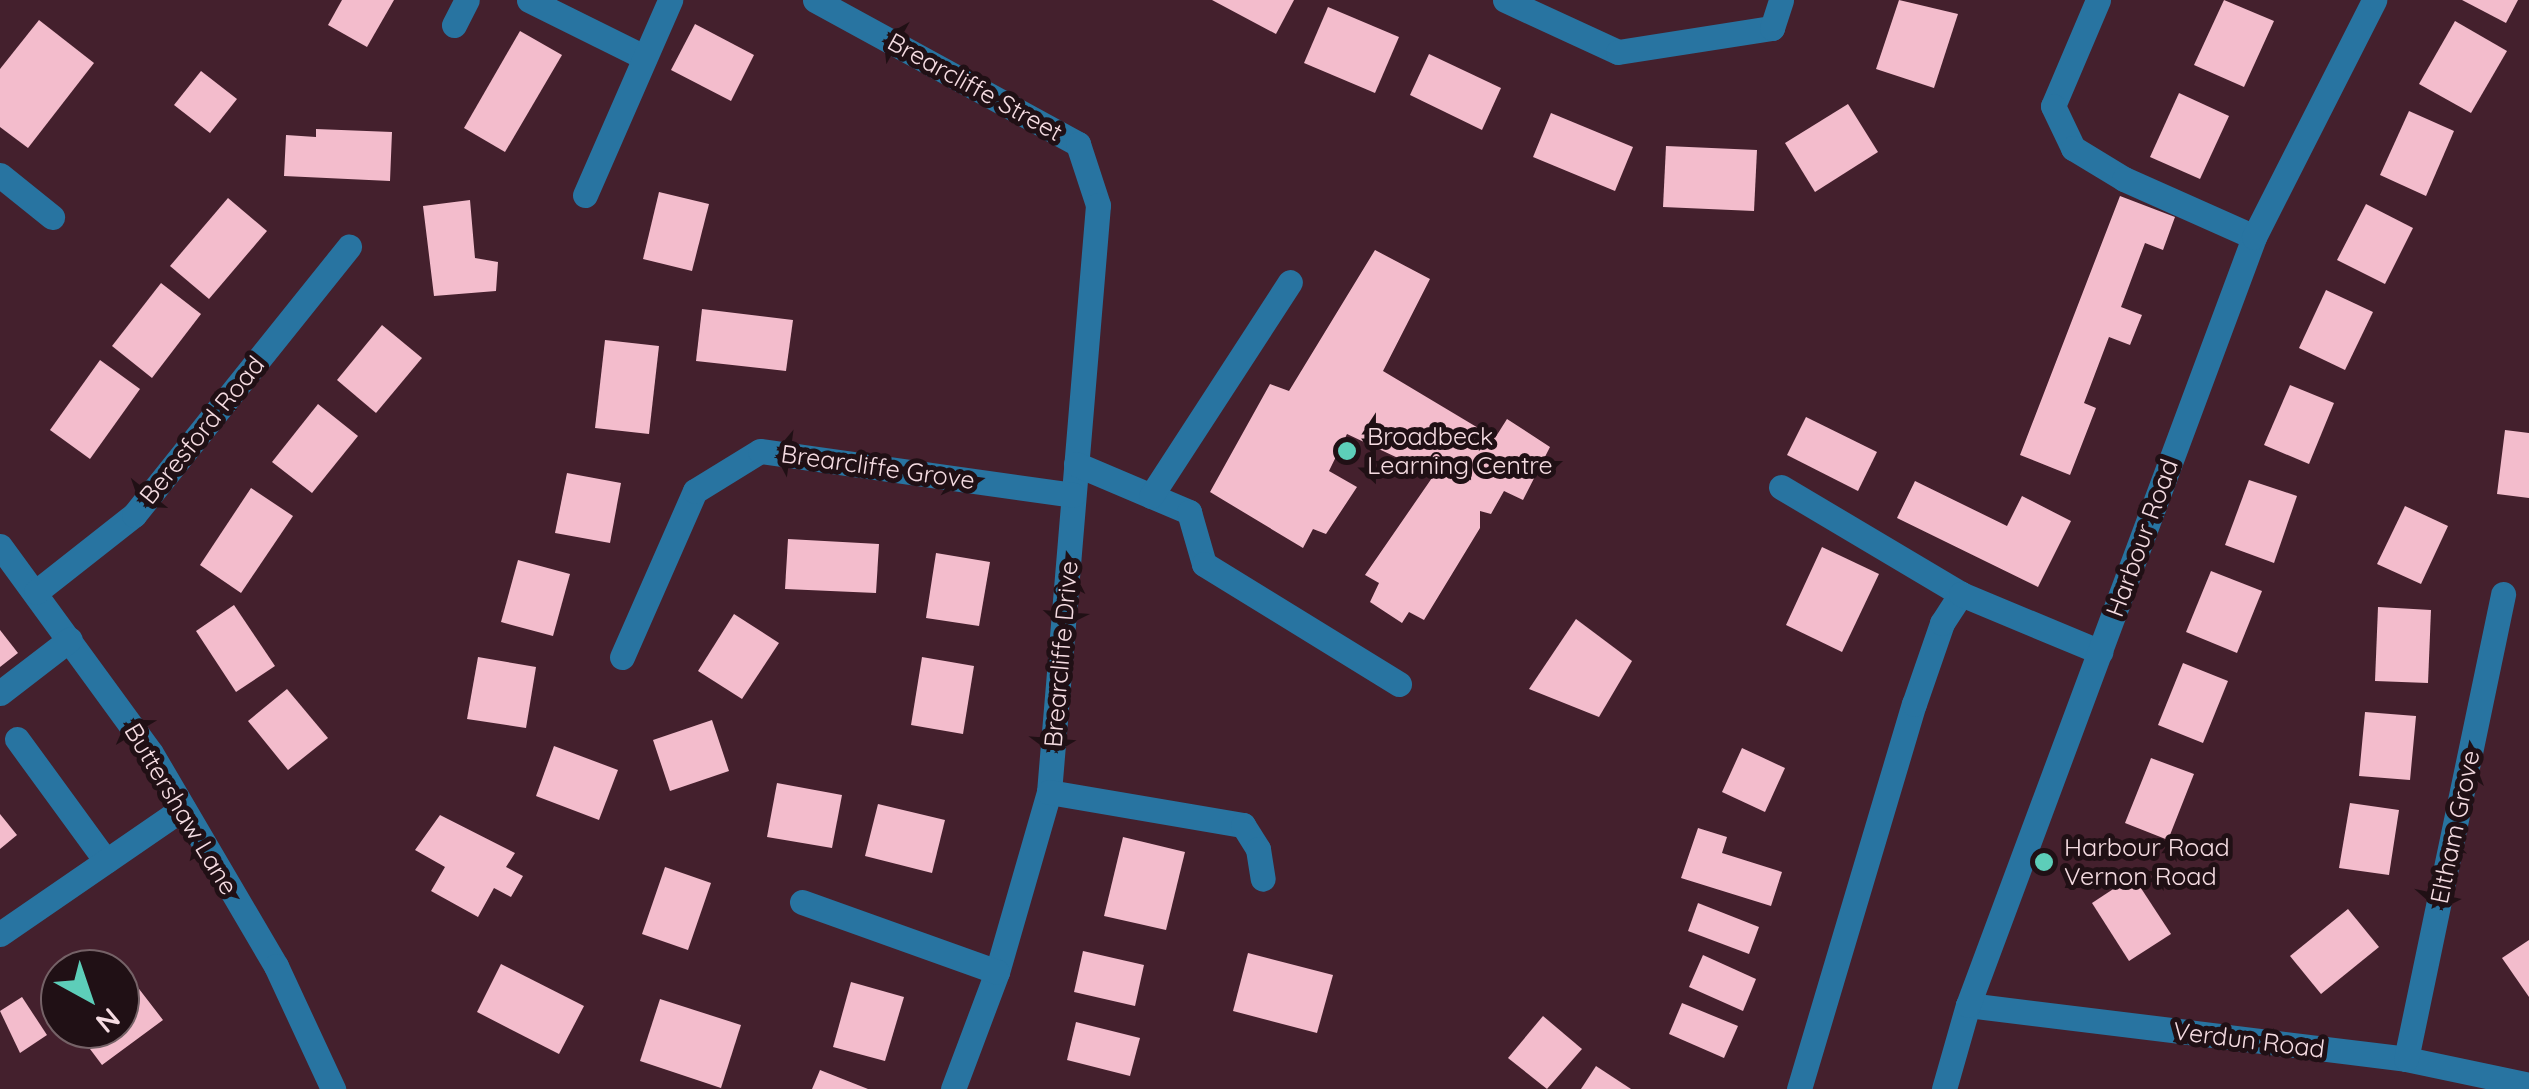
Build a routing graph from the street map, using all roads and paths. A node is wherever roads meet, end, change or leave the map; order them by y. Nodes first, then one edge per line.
1 (467, 0) edge
2 (530, 0) edge
3 (670, 0) edge
4 (815, 0) edge
5 (1506, 0) edge
6 (1782, 0) edge
7 (2098, 0) edge
8 (2374, 0) edge
9 (454, 26) dead end
10 (642, 56) junction
11 (0, 175) edge
12 (585, 194) dead end
13 (1098, 205) joint
14 (52, 217) dead end
15 (2254, 237) junction
16 (349, 247) dead end
17 (1290, 282) dead end
18 (1076, 464) junction
19 (1781, 487) dead end
20 (1074, 495) junction
21 (1151, 496) junction
22 (0, 546) edge
23 (36, 592) junction
24 (1961, 594) junction
25 (2503, 594) dead end
26 (70, 639) junction
27 (2100, 652) junction
28 (622, 657) dead end
29 (1399, 684) dead end
30 (0, 693) edge
31 (16, 738) dead end
32 (1050, 792) junction
33 (183, 808) junction
34 (106, 860) junction
35 (1263, 879) dead end
36 (802, 902) dead end
37 (0, 934) edge
38 (997, 972) junction
39 (1968, 1005) junction
40 (2406, 1060) junction
41 (2529, 1085) edge
42 (334, 1089) edge
43 (954, 1089) edge
44 (1800, 1089) edge
45 (1944, 1089) edge

1 - 9 street
2 - 10 street
3 - 10 street
4 - 13 street, Brearcliffe Street
5 - 6 street
7 - 15 street
8 - 15 street, Harbour Road
10 - 12 street
11 - 14 street
13 - 18 street, Brearcliffe Drive
15 - 27 street, Harbour Road
16 - 23 street, Beresford Road
17 - 21 street
18 - 20 street, Brearcliffe Drive
18 - 21 street
19 - 24 street
20 - 28 street, Brearcliffe Grove
20 - 32 street, Brearcliffe Drive
21 - 29 street
22 - 23 street, Buttershaw Lane
23 - 26 street, Buttershaw Lane
24 - 27 street
24 - 44 street
25 - 40 street, Eltham Grove
26 - 30 street
26 - 33 street, Buttershaw Lane
27 - 39 street, Harbour Road
31 - 34 street
32 - 35 street
32 - 38 street, Brearcliffe Drive
33 - 34 street
33 - 42 street, Buttershaw Lane
34 - 37 street
36 - 38 street
38 - 43 street, Brearcliffe Drive
39 - 40 street, Verdun Road
39 - 45 street, Harbour Road
40 - 41 street, Verdun Road

